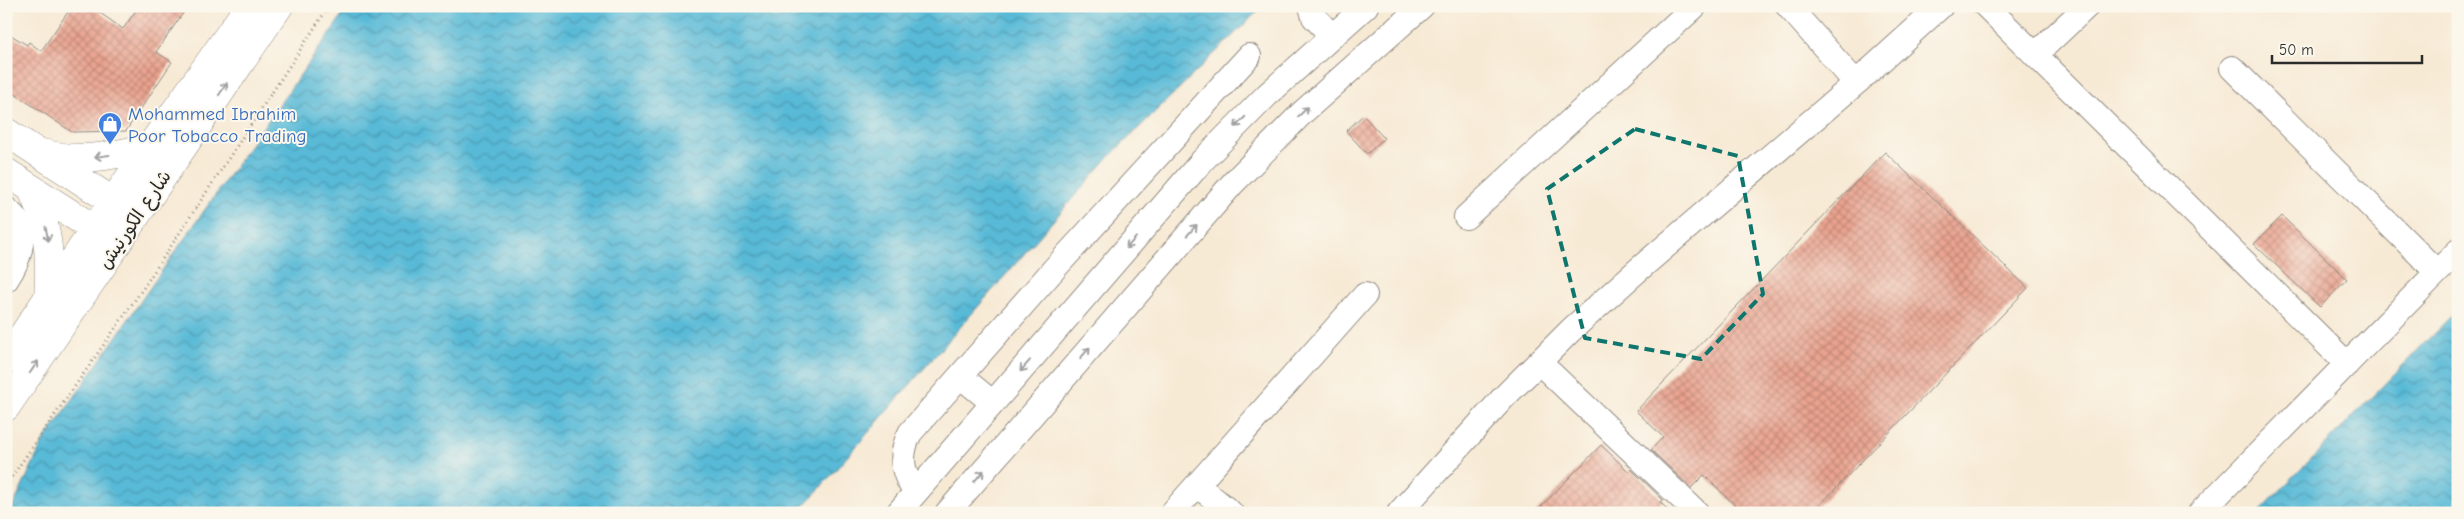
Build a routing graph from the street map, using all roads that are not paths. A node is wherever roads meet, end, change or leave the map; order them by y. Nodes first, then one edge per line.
1 (249, 6) edge
2 (279, 6) edge
3 (1312, 6) edge
4 (1366, 6) edge
5 (1422, 6) edge
6 (1695, 6) edge
7 (1788, 6) edge
8 (1941, 6) edge
9 (1986, 6) edge
10 (2087, 6) edge
11 (1332, 36) junction
12 (2035, 55) junction
13 (1249, 56) dead end
14 (2232, 68) dead end
15 (1856, 83) junction
16 (6, 132) edge
17 (150, 147) junction
18 (32, 150) junction
19 (6, 172) edge
20 (31, 188) junction
21 (112, 202) junction
22 (6, 209) edge
23 (136, 216) junction
24 (1466, 217) dead end
25 (94, 229) junction
26 (117, 244) junction
27 (2458, 251) edge
28 (2437, 272) junction
29 (6, 280) edge
30 (1364, 295) dead end
31 (48, 298) junction
32 (6, 360) edge
33 (1538, 362) junction
34 (2346, 364) junction
35 (960, 376) junction
36 (993, 402) junction
37 (6, 407) edge
38 (1196, 485) junction
39 (916, 492) junction
40 (898, 513) edge
41 (947, 513) edge
42 (1172, 513) edge
43 (1231, 513) edge
44 (1399, 513) edge
45 (1697, 513) edge
46 (2200, 513) edge

1 - 17 main road, شارع الكورنيش
23 -> 2 main road, شارع الكورنيش
3 - 11 street
4 - 11 street
41 -> 5 street
6 - 24 street
7 - 15 street
8 - 15 street
9 - 12 street
10 - 12 street
11 -> 36 street
12 - 34 street
13 - 35 street
14 - 28 street
15 - 33 street
16 - 18 main road
17 -> 18 main road
17 - 21 main road, شارع الكورنيش
18 - 21 main road
19 - 20 main road
20 - 25 main road
20 -> 31 main road
21 - 23 main road
21 - 25 main road, شارع الكورنيش
22 - 29 street
23 - 26 main road, شارع الكورنيش
25 - 26 main road
25 - 31 main road, شارع الكورنيش
37 -> 26 main road, شارع الكورنيش
27 - 28 street
28 - 34 street
30 - 38 street
31 - 32 main road, شارع الكورنيش
33 - 44 street
33 - 45 street
34 - 46 street
35 - 36 street
35 - 39 street
36 - 39 street
38 - 42 street
38 - 43 street
39 - 40 street

